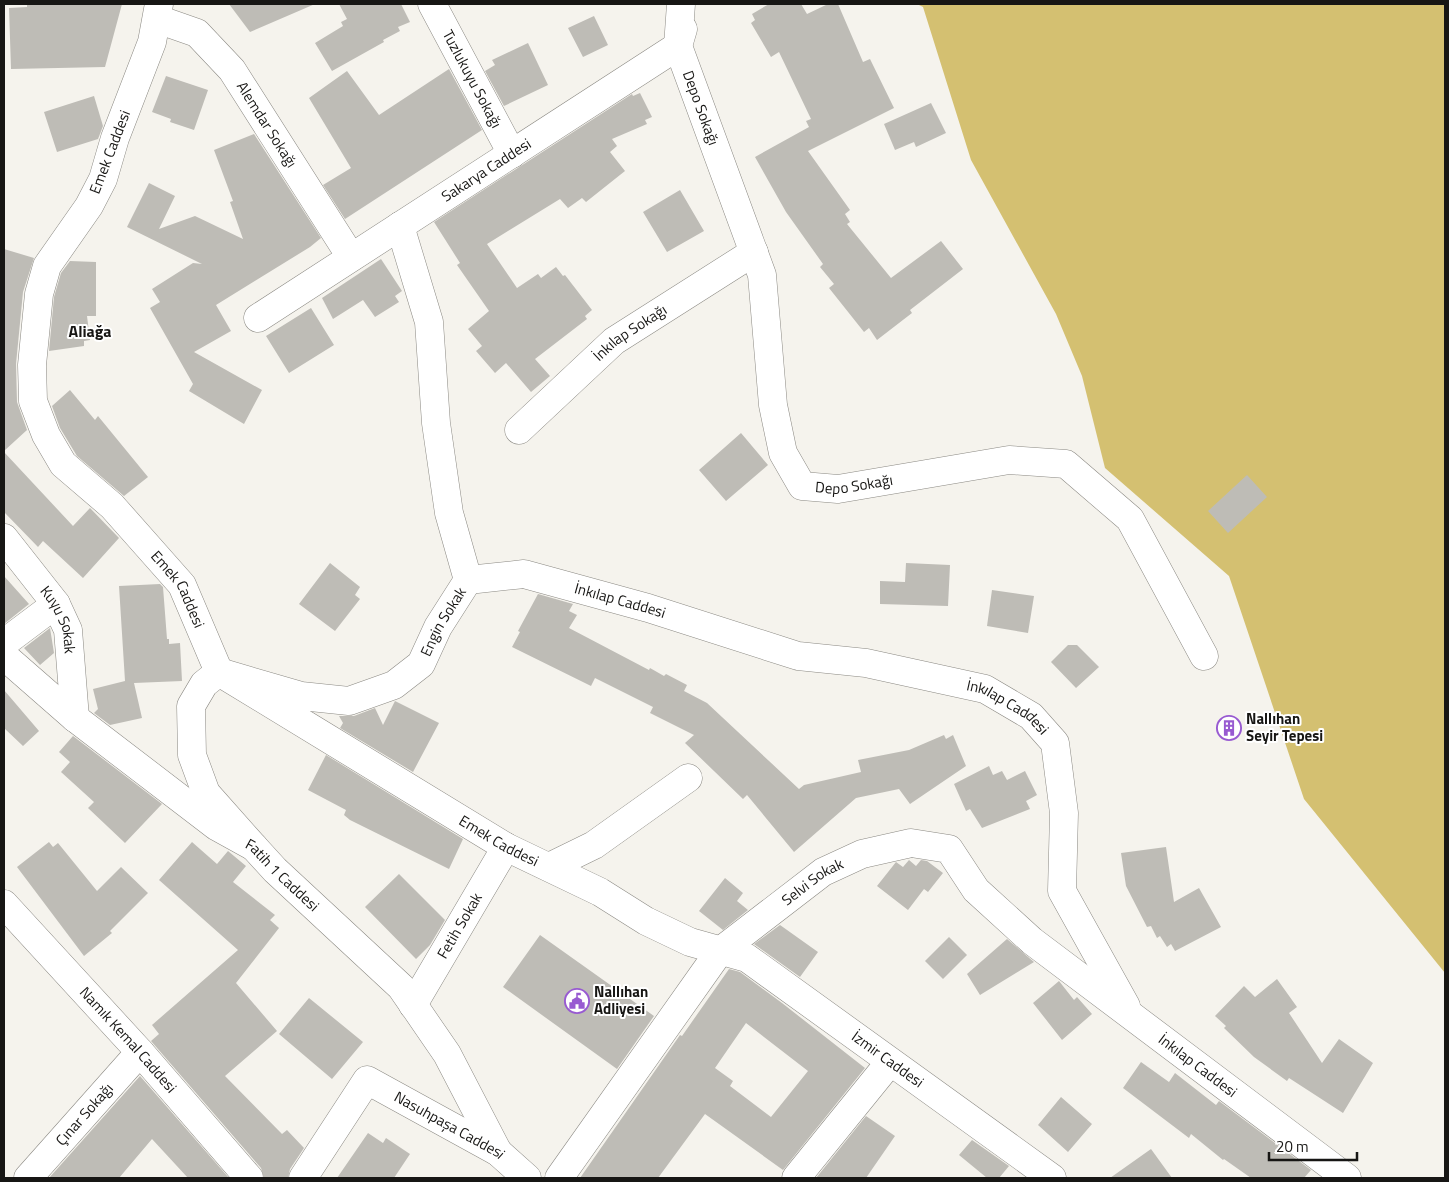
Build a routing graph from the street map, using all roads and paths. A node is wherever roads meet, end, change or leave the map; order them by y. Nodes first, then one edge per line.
1 (432, 4) edge
2 (681, 4) edge
3 (691, 4) edge
4 (158, 11) edge
5 (678, 46) junction
6 (512, 154) junction
7 (400, 226) junction
8 (754, 252) junction
9 (351, 257) junction
10 (258, 318) dead end
11 (519, 430) dead end
12 (4, 538) edge
13 (468, 580) junction
14 (56, 604) junction
15 (4, 643) edge
16 (4, 656) edge
17 (1204, 656) dead end
18 (220, 672) junction
19 (75, 718) junction
20 (688, 778) dead end
21 (254, 847) junction
22 (506, 847) junction
23 (549, 867) junction
24 (4, 904) edge
25 (719, 952) junction
26 (413, 1005) junction
27 (1130, 1014) junction
28 (140, 1052) junction
29 (890, 1062) junction
30 (498, 1152) junction
31 (28, 1178) edge
32 (249, 1178) edge
33 (303, 1178) edge
34 (525, 1178) edge
35 (558, 1178) edge
36 (796, 1178) edge
37 (1052, 1178) edge
38 (1347, 1178) edge

1 - 6 street, Tuzlukuyu Sokağı
2 - 5 street
3 - 5 street
4 - 9 street, Alemdar Sokağı
4 - 18 street, Emek Caddesi
5 - 6 street, Sakarya Caddesi
5 - 8 street, Depo Sokağı
6 - 7 street, Sakarya Caddesi
7 - 9 street, Sakarya Caddesi
7 - 13 street, Engin Sokak
8 - 11 street, İnkılap Sokağı
8 - 17 street, Depo Sokağı
9 - 10 street, Sakarya Caddesi
12 - 14 street, Kuyu Sokak
13 - 18 street, Engin Sokak
13 - 27 street, İnkılap Caddesi
14 - 15 street
14 - 19 street, Kuyu Sokak
16 - 19 street, Fatih 1 Caddesi
18 - 21 street
18 - 22 street, Emek Caddesi
19 - 21 street, Fatih 1 Caddesi
20 - 23 street
21 - 26 street, Fatih 1 Caddesi
22 - 23 street, Emek Caddesi
22 - 26 street, Fetih Sokak
23 - 25 street, Emek Caddesi
24 - 28 street, Namık Kemal Caddesi
25 - 27 street, Selvi Sokak
25 - 29 street, İzmir Caddesi
25 - 35 street, Selvi Sokak
26 - 30 street, Fatih 1 Caddesi
27 - 38 street, İnkılap Caddesi
28 - 31 street, Çınar Sokağı
28 - 32 street, Namık Kemal Caddesi
29 - 36 street
29 - 37 street, İzmir Caddesi
30 - 33 street, Nasuhpaşa Caddesi
30 - 34 street, Nasuhpaşa Caddesi

